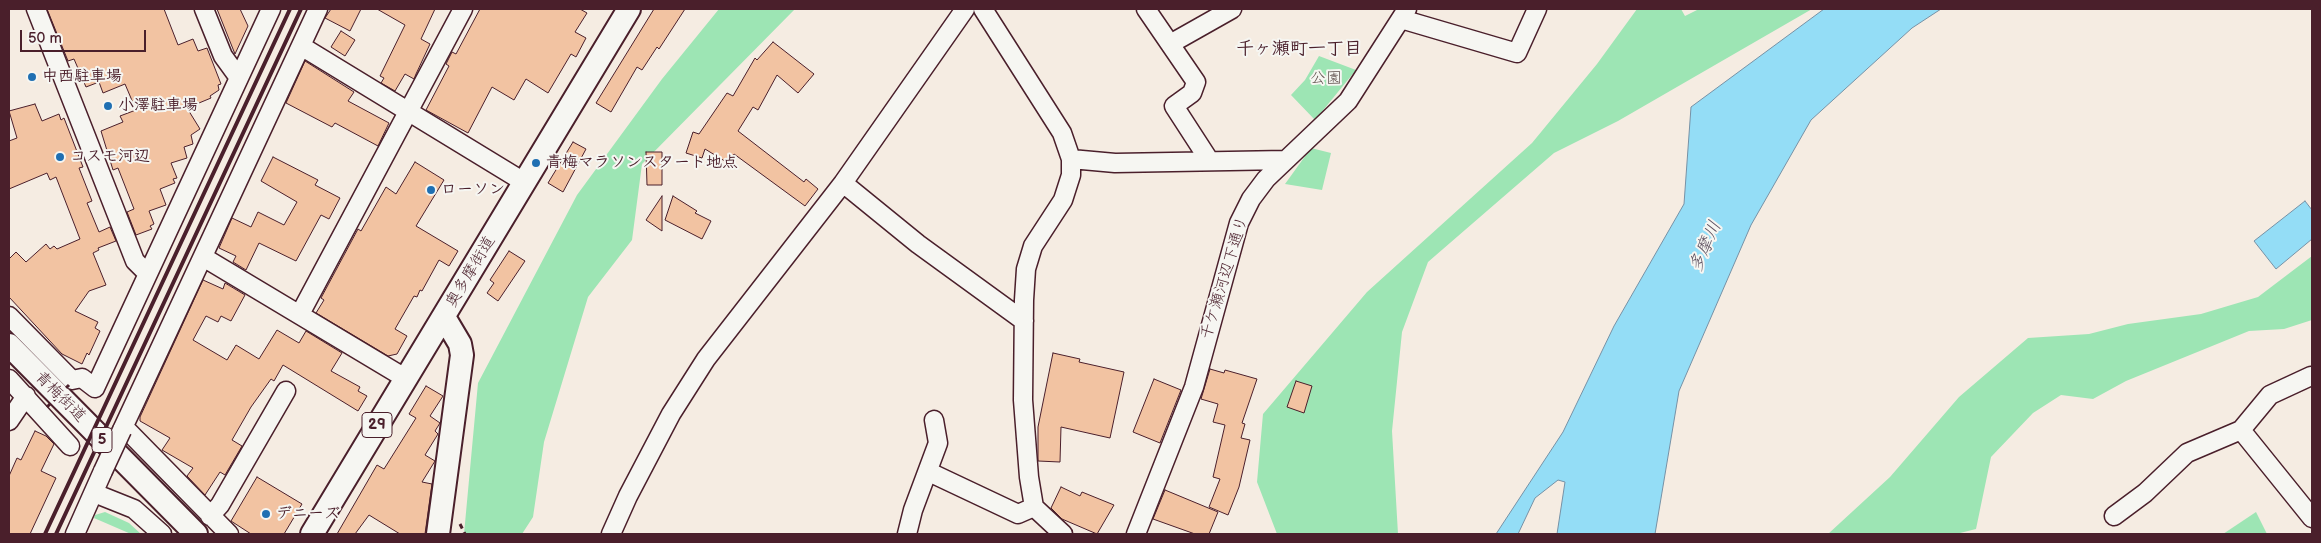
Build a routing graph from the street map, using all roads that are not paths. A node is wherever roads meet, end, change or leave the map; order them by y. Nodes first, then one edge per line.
1 (36, 9) edge
2 (204, 9) edge
3 (271, 9) edge
4 (318, 9) edge
5 (463, 9) edge
6 (629, 9) edge
7 (965, 9) edge
8 (983, 9) edge
9 (1146, 9) edge
10 (1232, 9) edge
11 (1537, 9) edge
12 (1404, 14) edge
13 (1170, 44) junction
14 (301, 46) junction
15 (238, 78) junction
16 (408, 112) junction
17 (1071, 159) junction
18 (1209, 160) junction
19 (1286, 160) junction
20 (524, 182) junction
21 (843, 183) junction
22 (202, 257) junction
23 (147, 273) junction
24 (300, 314) junction
25 (9, 316) edge
26 (444, 317) junction
27 (1024, 321) junction
28 (9, 345) edge
29 (2312, 376) edge
30 (405, 378) junction
31 (9, 379) edge
32 (286, 391) dead end
33 (26, 396) junction
34 (934, 420) dead end
35 (9, 421) edge
36 (123, 428) junction
37 (2241, 430) junction
38 (70, 446) dead end
39 (929, 472) junction
40 (94, 494) junction
41 (1034, 507) junction
42 (210, 516) junction
43 (2114, 516) dead end
44 (2312, 518) edge
45 (75, 534) edge
46 (162, 534) edge
47 (196, 534) edge
48 (229, 534) edge
49 (312, 534) edge
50 (438, 534) edge
51 (611, 534) edge
52 (908, 534) edge
53 (1063, 534) edge
54 (1136, 534) edge

1 - 23 street
2 - 15 street
3 - 15 street
4 - 14 street
5 - 16 street
6 - 20 main road, 奥多摩街道 / 29
7 - 21 street
8 - 17 street
9 - 13 street
10 - 13 street
11 - 12 street
12 - 19 street, 千ケ瀬河辺下通り
13 - 18 street
14 - 16 street
14 - 22 street
15 - 23 street
16 - 20 street
16 - 24 street
17 - 18 street
17 - 27 street
18 - 19 street
19 - 54 street, 千ケ瀬河辺下通り
20 - 26 main road, 奥多摩街道 / 29
21 - 27 street
21 - 51 street
22 - 24 street
22 - 36 street
23 - 25 street
24 - 30 street
26 - 30 main road, 奥多摩街道 / 29
26 - 50 main road
27 - 41 street
28 - 47 main road, 青梅街道 / 5
29 - 37 street
30 - 49 main road, 奥多摩街道 / 29
31 - 33 street
32 - 42 street
33 - 35 street
33 - 38 street
34 - 39 street
36 - 40 street, bridge
36 - 42 street
37 - 43 street
37 - 44 street
39 - 41 street
39 - 52 street
40 - 45 street
40 - 46 street
41 - 53 street
42 - 48 street

